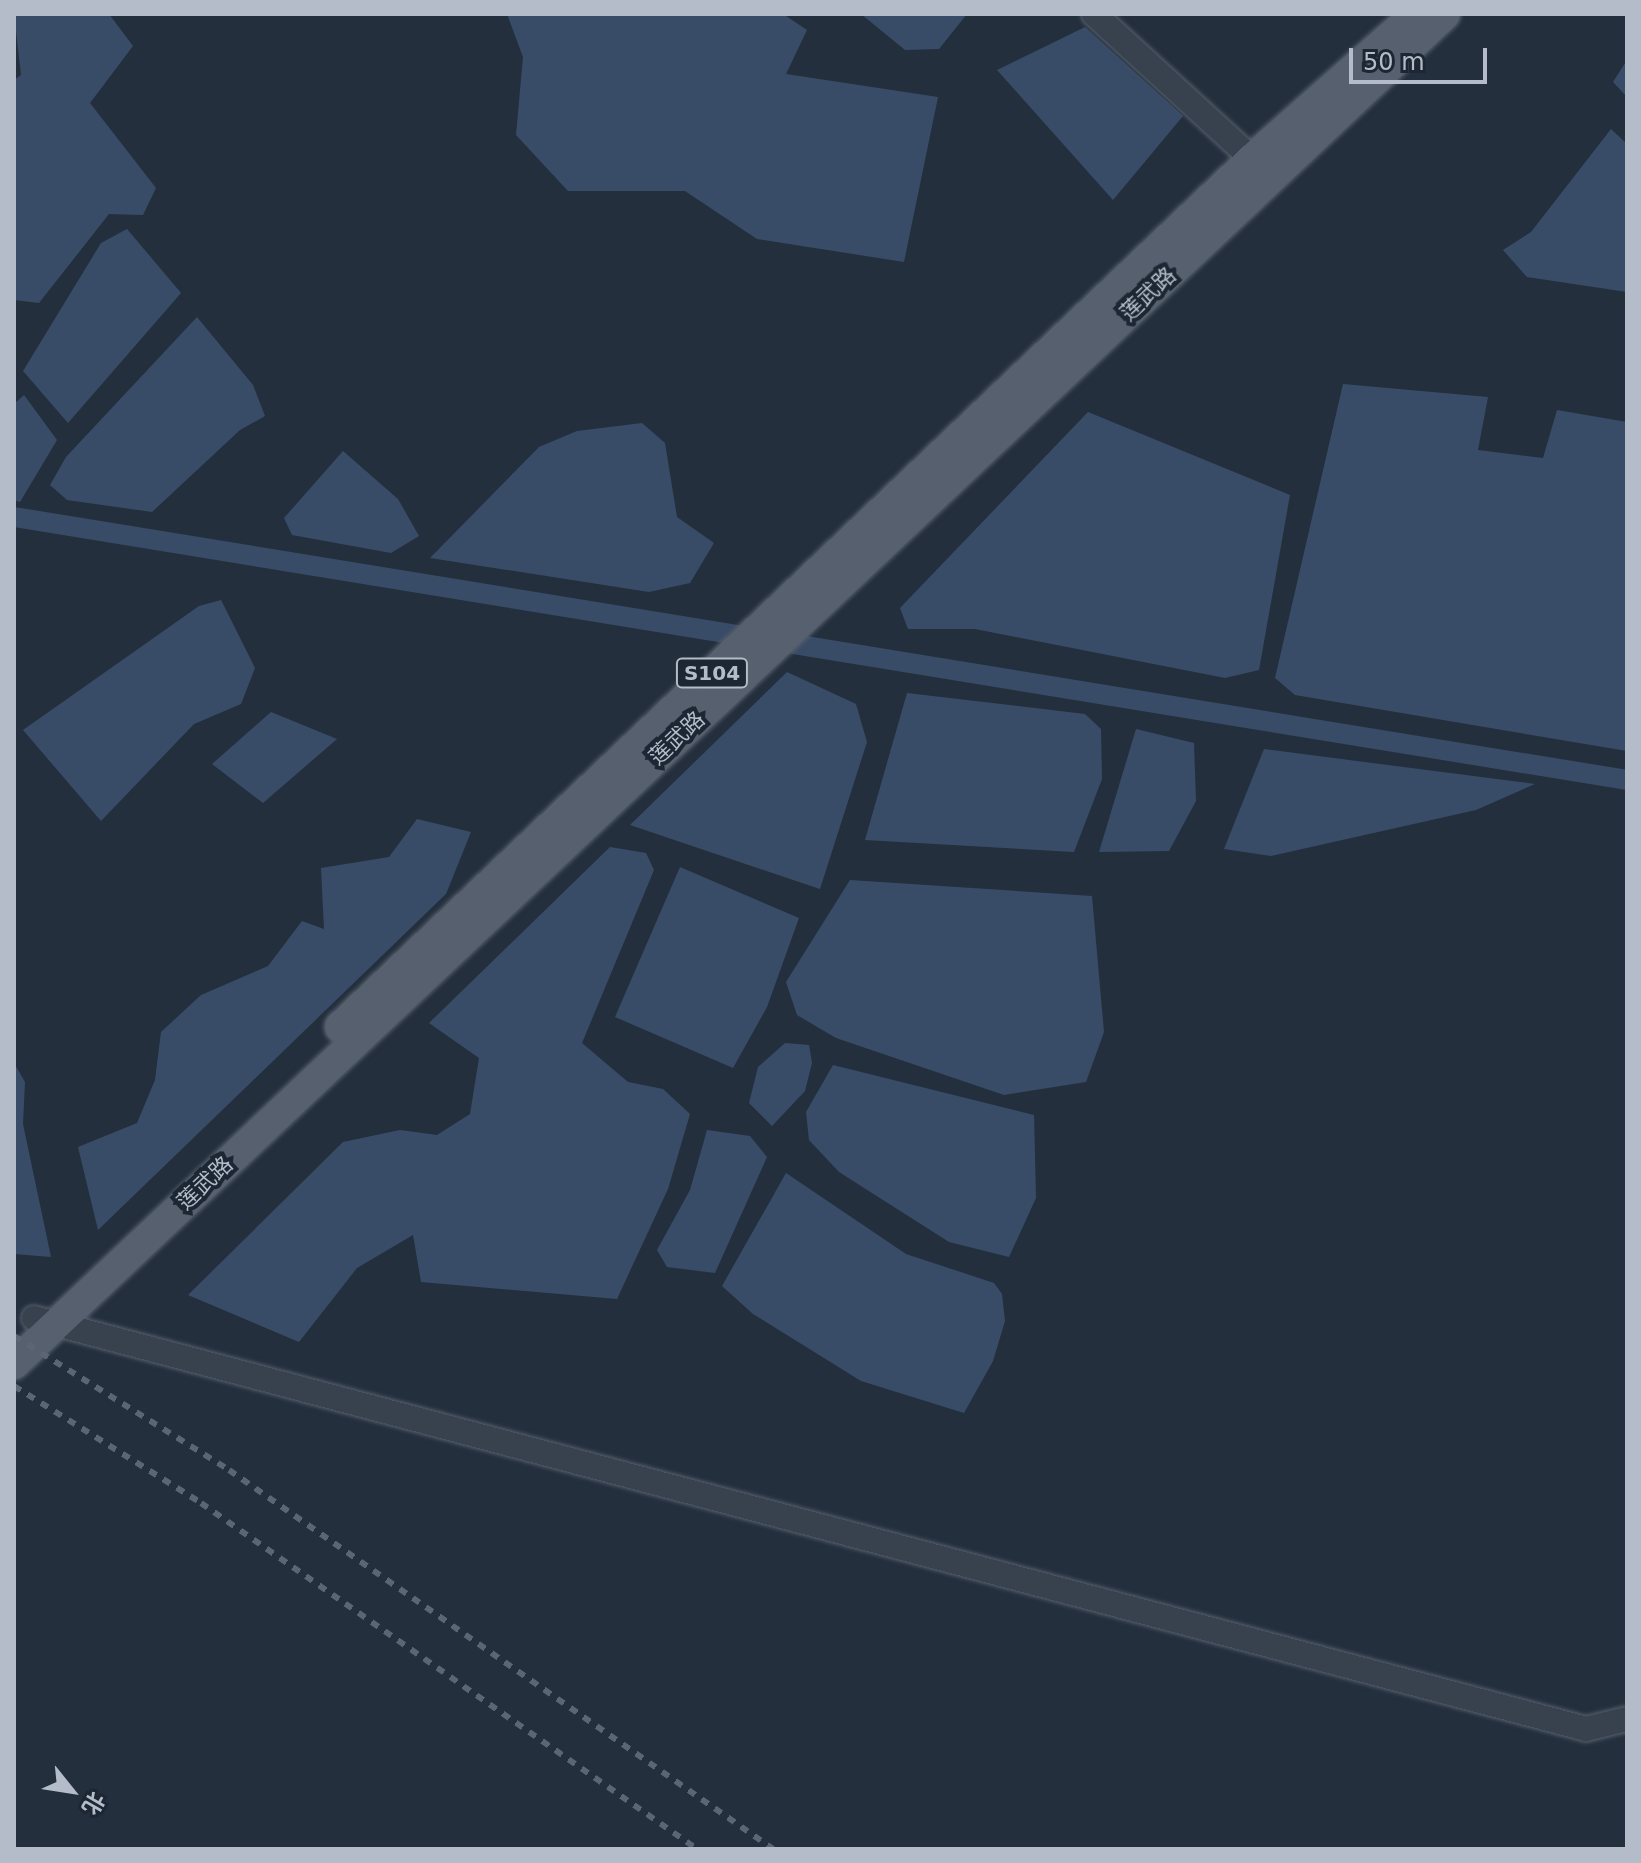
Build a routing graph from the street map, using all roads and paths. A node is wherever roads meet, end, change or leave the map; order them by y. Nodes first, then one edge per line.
1 (1094, 14) edge
2 (1416, 14) edge
3 (1445, 14) edge
4 (1252, 159) junction
5 (34, 1327) edge
6 (14, 1364) edge
7 (1627, 1719) edge

1 - 4 street
2 - 4 main road, 莲武路 / S104
3 - 5 main road, 莲武路
4 - 5 main road, 莲武路 / S104
5 - 6 main road, 莲武路
5 - 7 street

